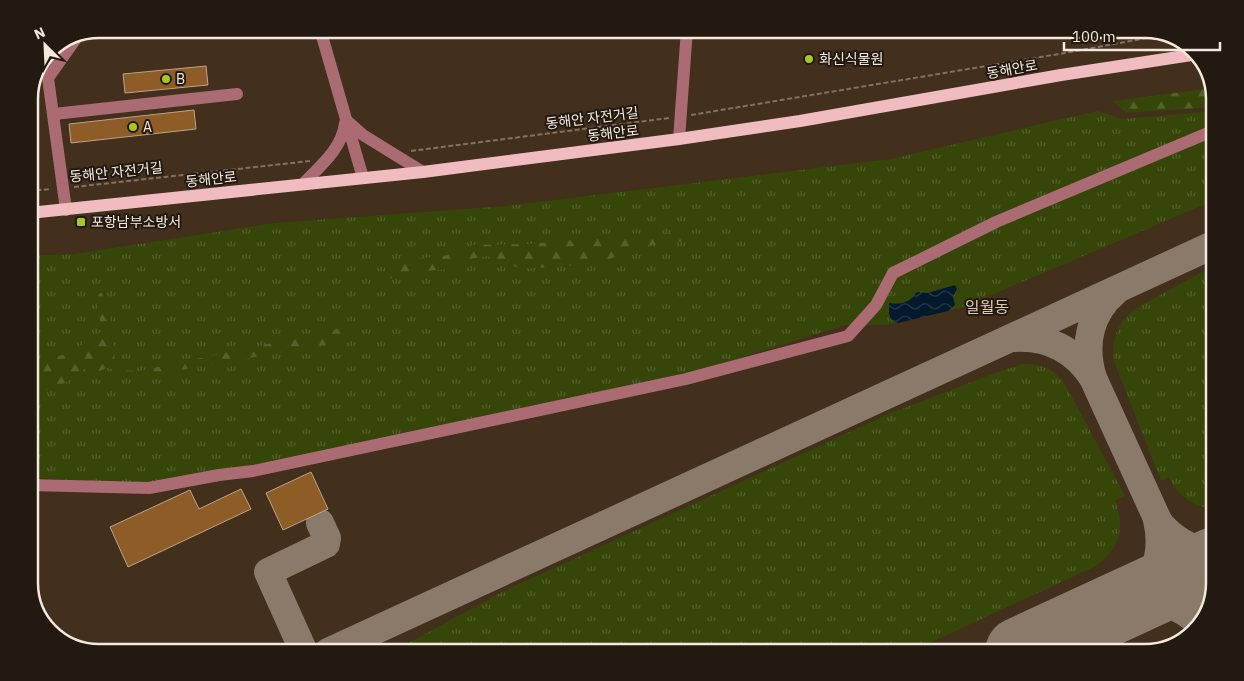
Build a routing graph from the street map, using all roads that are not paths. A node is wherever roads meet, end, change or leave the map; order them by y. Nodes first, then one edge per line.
1 (322, 37) edge
2 (686, 37) edge
3 (74, 43) edge
4 (1188, 55) edge
5 (237, 94) dead end
6 (54, 114) junction
7 (346, 120) junction
8 (1206, 134) edge
9 (679, 140) junction
10 (423, 172) junction
11 (363, 178) junction
12 (303, 184) junction
13 (66, 210) junction
14 (38, 212) edge
15 (38, 485) edge

1 - 7 street
2 - 9 street
3 - 6 street
4 - 9 main road, 동해안로
5 - 6 street
6 - 13 street
7 - 10 street
7 - 11 street
7 - 12 street
8 - 15 street
9 - 10 main road, 동해안로
10 - 11 main road, 동해안로
11 - 12 main road, 동해안로
12 - 13 main road, 동해안로
13 - 14 main road, 동해안로

